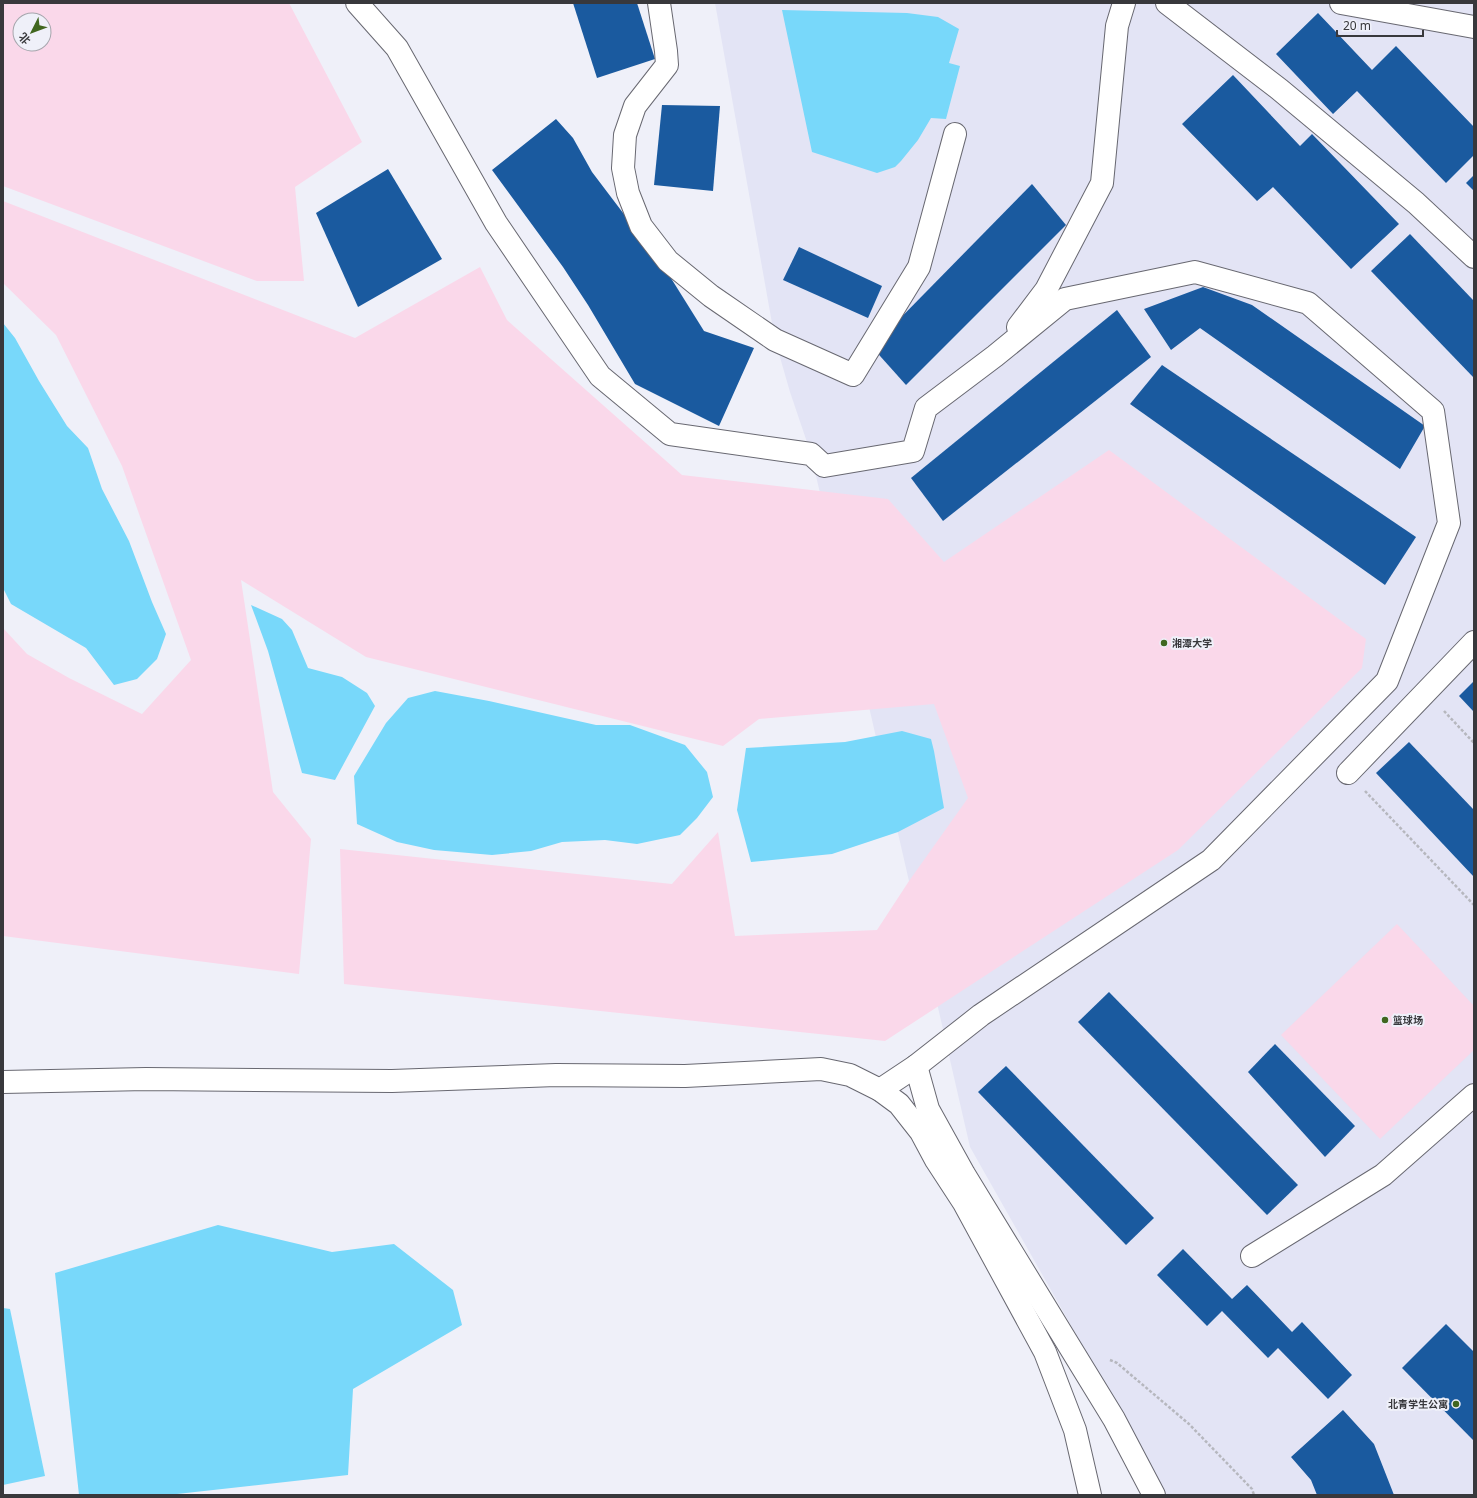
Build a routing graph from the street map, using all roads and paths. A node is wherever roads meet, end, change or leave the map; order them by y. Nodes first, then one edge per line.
1 (357, 3) edge
2 (659, 3) edge
3 (1124, 3) edge
4 (1167, 3) edge
5 (1341, 3) edge
6 (1474, 27) edge
7 (955, 134) dead end
8 (1474, 258) edge
9 (995, 356) junction
10 (1474, 642) edge
11 (1426, 692) junction
12 (1474, 743) edge
13 (1348, 773) joint
14 (1474, 905) edge
15 (916, 1066) junction
16 (3, 1082) edge
17 (880, 1090) junction
18 (1474, 1095) edge
19 (1252, 1256) dead end
20 (1104, 1357) dead end
21 (1090, 1495) edge
22 (1154, 1495) edge
23 (1254, 1495) edge

1 - 9 street
2 - 7 street
3 - 9 street
4 - 8 street
5 - 6 street
9 - 15 street
10 - 11 street
11 - 12 path
11 - 13 street
13 - 14 path
15 - 17 street
15 - 22 street
16 - 17 street
17 - 21 street
18 - 19 street
20 - 23 path

